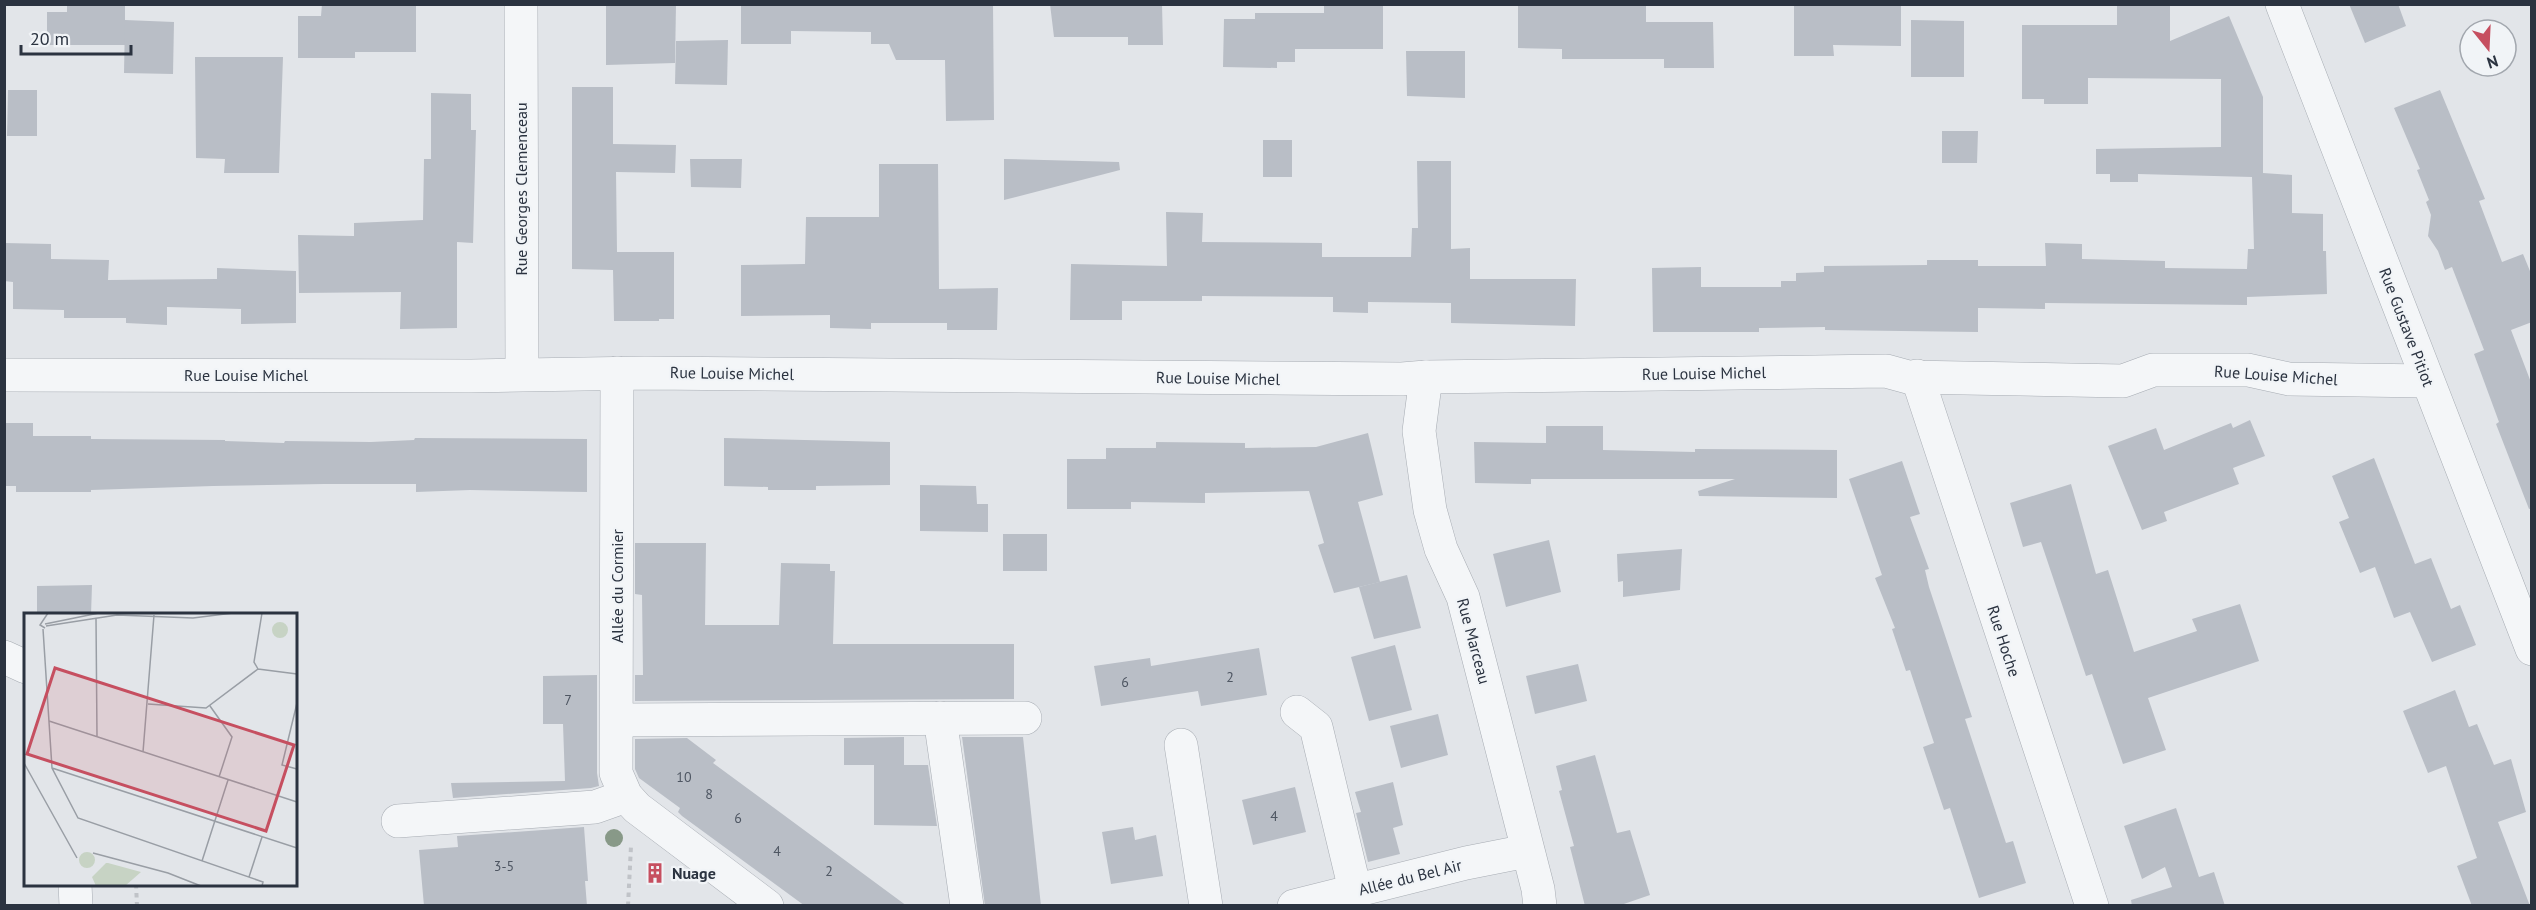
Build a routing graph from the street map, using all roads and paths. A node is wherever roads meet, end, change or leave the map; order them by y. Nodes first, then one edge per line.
1 (521, 4) edge
2 (2282, 4) edge
3 (522, 373) junction
4 (617, 373) junction
5 (4, 375) edge
6 (1917, 376) junction
7 (1426, 377) junction
8 (2427, 381) junction
9 (2532, 649) edge
10 (4, 657) edge
11 (24, 666) edge
12 (1297, 712) dead end
13 (940, 718) junction
14 (1025, 718) dead end
15 (618, 720) junction
16 (1181, 745) dead end
17 (626, 796) junction
18 (398, 820) dead end
19 (1527, 851) junction
20 (75, 886) edge
21 (136, 886) edge
22 (1355, 890) junction
23 (756, 902) edge
24 (76, 906) edge
25 (137, 906) edge
26 (628, 906) edge
27 (967, 906) edge
28 (1206, 906) edge
29 (1294, 906) edge
30 (1540, 906) edge
31 (2092, 906) edge

1 - 3 street, Rue Georges Clemenceau
2 - 8 street, Rue Gustave Pitiot
3 - 4 street, Rue Louise Michel
3 - 5 street, Rue Louise Michel
4 - 7 street, Rue Louise Michel
4 - 15 street, Allée du Cormier
6 - 7 street, Rue Louise Michel
6 - 8 street, Rue Louise Michel
6 - 31 street, Rue Hoche
7 - 19 street, Rue Marceau
8 - 9 street, Rue Gustave Pitiot
10 - 11 street
12 - 22 street
13 - 14 street
13 - 15 street
13 - 27 street
15 - 17 street, Allée du Cormier
16 - 28 street
17 - 18 street
17 - 23 street, Allée du Cormier
17 - 26 path
19 - 22 street, Allée du Bel Air
19 - 30 street, Rue Marceau
20 - 24 street
21 - 25 path
22 - 29 street, Allée du Bel Air

